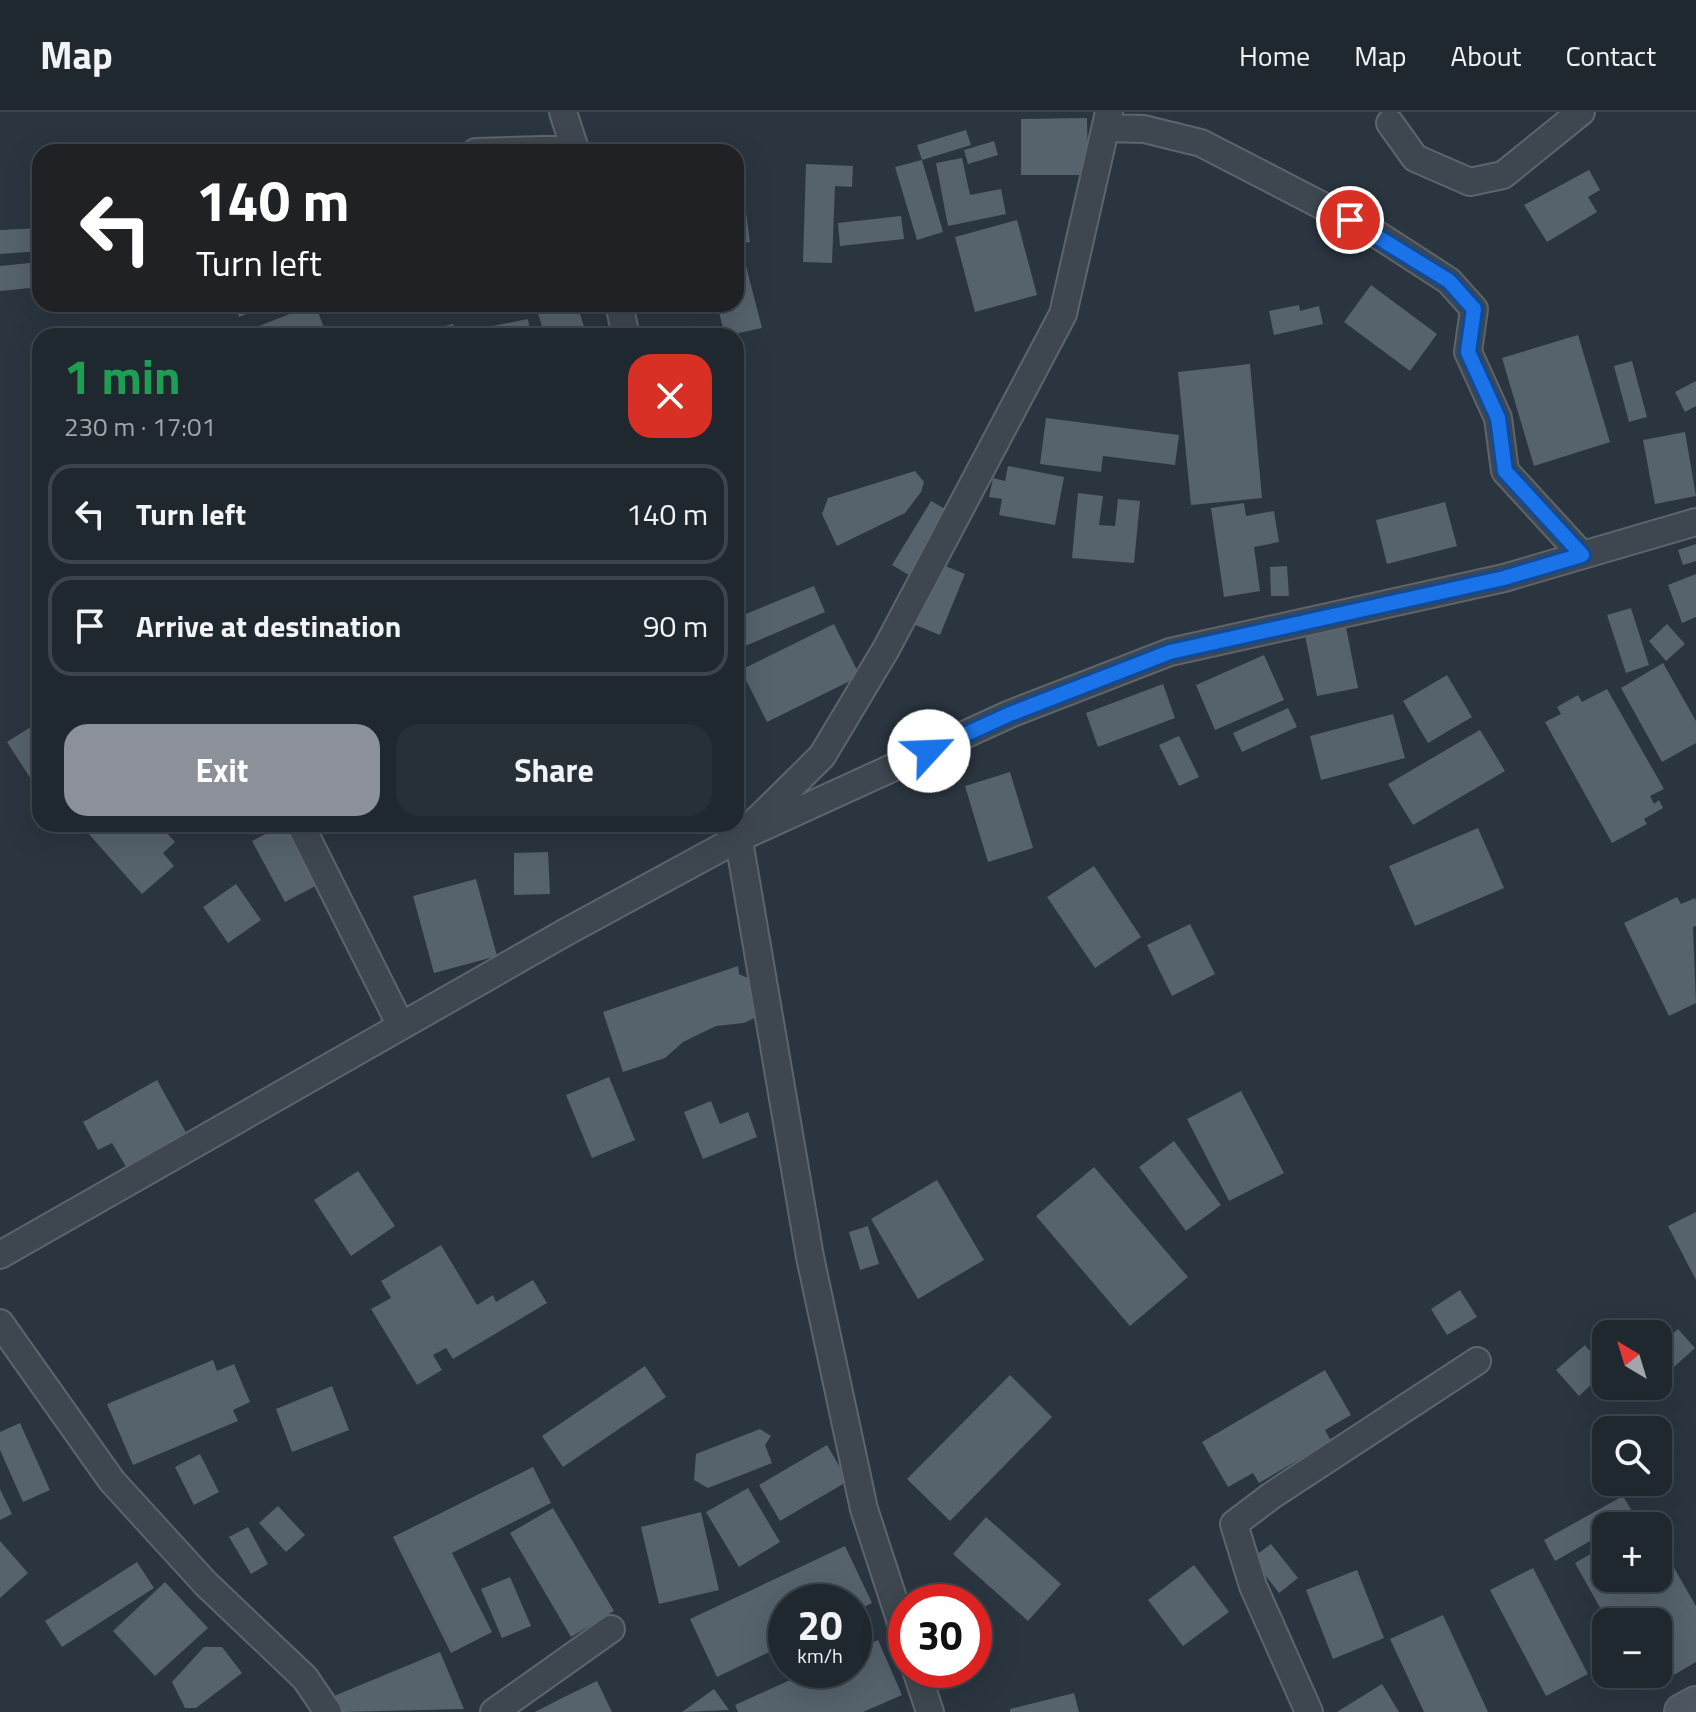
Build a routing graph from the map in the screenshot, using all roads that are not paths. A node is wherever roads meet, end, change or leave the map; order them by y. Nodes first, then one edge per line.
1 (563, 112) edge
2 (1581, 112) edge
3 (1108, 120) edge
4 (1390, 123) dead end
5 (573, 144) edge
6 (1696, 522) edge
7 (1582, 555) junction
8 (744, 825) edge
9 (744, 827) edge
10 (304, 832) edge
11 (735, 832) edge
12 (738, 832) edge
13 (401, 1026) junction
14 (0, 1255) edge
15 (0, 1323) edge
16 (1477, 1361) dead end
17 (888, 1584) edge
18 (611, 1629) dead end
19 (922, 1688) edge
20 (1696, 1705) edge
21 (328, 1712) edge
22 (494, 1712) edge
23 (930, 1712) edge
24 (1309, 1712) edge
25 (1683, 1712) edge

1 - 5 street
2 - 4 street
3 - 7 street
3 - 8 street
6 - 7 street
7 - 9 street
10 - 13 street
11 - 13 street
12 - 17 street
13 - 14 street
15 - 21 street
16 - 24 street
18 - 22 street
19 - 23 street
20 - 25 main road

